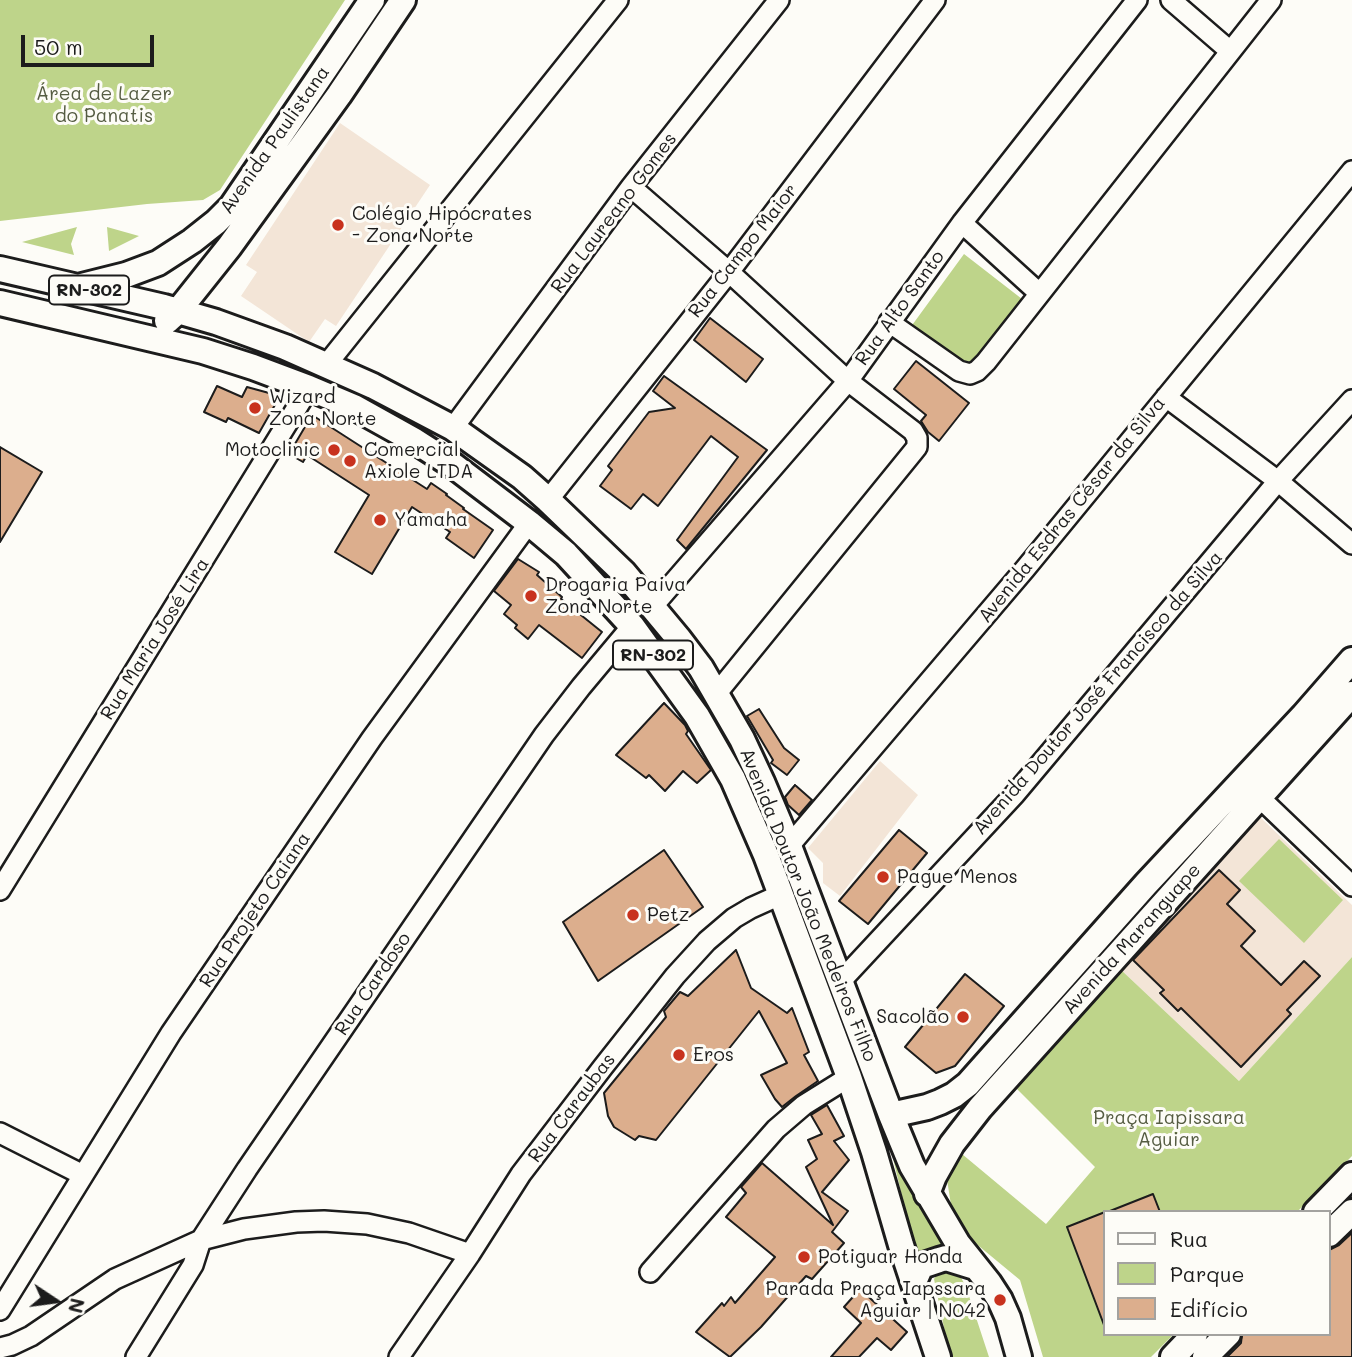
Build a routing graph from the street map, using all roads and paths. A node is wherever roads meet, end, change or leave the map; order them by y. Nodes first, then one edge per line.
1 (372, 0) edge
2 (403, 0) edge
3 (618, 0) edge
4 (779, 0) edge
5 (935, 0) edge
6 (1137, 0) edge
7 (1171, 0) edge
8 (1271, 0) edge
9 (1230, 51) junction
10 (313, 88) junction
11 (1352, 171) edge
12 (631, 187) junction
13 (962, 223) junction
14 (229, 247) junction
15 (0, 269) edge
16 (729, 272) junction
17 (78, 287) junction
18 (1039, 293) junction
19 (3, 304) edge
20 (178, 311) junction
21 (889, 322) junction
22 (327, 364) junction
23 (848, 381) junction
24 (309, 388) junction
25 (1166, 397) junction
26 (1352, 400) edge
27 (453, 428) junction
28 (1278, 481) junction
29 (548, 500) junction
30 (529, 523) junction
31 (1352, 544) edge
32 (653, 606) junction
33 (632, 626) junction
34 (1352, 660) edge
35 (717, 693) junction
36 (1352, 694) edge
37 (1304, 715) junction
38 (1259, 797) junction
39 (789, 846) junction
40 (1352, 886) edge
41 (0, 890) edge
42 (782, 894) junction
43 (840, 982) junction
44 (981, 1068) junction
45 (849, 1077) junction
46 (1001, 1085) junction
47 (891, 1115) junction
48 (0, 1133) edge
49 (83, 1175) junction
50 (1352, 1175) edge
51 (927, 1194) junction
52 (1318, 1210) edge
53 (1352, 1212) edge
54 (1331, 1232) edge
55 (201, 1240) junction
56 (470, 1254) junction
57 (975, 1267) junction
58 (650, 1272) dead end
59 (914, 1282) junction
60 (0, 1310) edge
61 (1193, 1336) edge
62 (1204, 1336) edge
63 (1226, 1336) edge
64 (0, 1348) edge
65 (136, 1357) edge
66 (399, 1357) edge
67 (938, 1357) edge
68 (1019, 1357) edge
69 (1173, 1357) edge
70 (1194, 1357) edge
71 (1205, 1357) edge

1 - 10 main road, Avenida Paulistana
2 - 14 main road, Avenida Paulistana
3 - 22 street
4 - 12 street, Rua Laureano Gomes
5 - 16 street, Rua Campo Maior
6 - 13 street, Rua Alto Santo
7 - 9 street
8 - 9 street
9 - 18 street
10 - 14 main road
10 - 17 main road, Avenida Paulistana
11 - 25 street, Avenida Esdras César da Silva
12 - 16 street
12 - 27 street, Rua Laureano Gomes
13 - 18 street
13 - 21 street, Rua Alto Santo
14 - 20 main road, Avenida Paulistana
15 - 17 main road, Avenida Doutor João Medeiros Filho / RN-302
16 - 23 street
16 - 29 street, Rua Campo Maior
17 - 20 main road, Avenida Doutor João Medeiros Filho / RN-302
18 - 21 street
19 - 20 main road
19 - 24 main road, Avenida Doutor João Medeiros Filho / RN-302
20 - 22 main road, Avenida Doutor João Medeiros Filho / RN-302
21 - 23 street, Rua Alto Santo
22 - 27 main road, Avenida Doutor João Medeiros Filho / RN-302
23 - 32 street, Rua Alto Santo
23 - 35 street
24 - 30 main road, Avenida Doutor João Medeiros Filho / RN-302
24 - 41 street, Rua Maria José Lira
25 - 28 street
25 - 39 street, Avenida Esdras César da Silva
26 - 28 street, Avenida Doutor José Francisco da Silva
27 - 29 main road, Avenida Doutor João Medeiros Filho / RN-302
28 - 31 street
28 - 43 street, Avenida Doutor José Francisco da Silva
29 - 32 main road, Avenida Doutor João Medeiros Filho / RN-302
30 - 33 main road, Avenida Doutor João Medeiros Filho / RN-302
30 - 49 street, Rua Projeto Caiana
32 - 35 main road, Avenida Doutor João Medeiros Filho / RN-302
33 - 42 main road, Avenida Doutor João Medeiros Filho / RN-302
33 - 55 street, Rua Cardoso
34 - 37 main road, Avenida Maranguape
35 - 39 main road, Avenida Doutor João Medeiros Filho / RN-302
36 - 38 main road, Avenida Maranguape
37 - 38 main road
37 - 44 main road, Avenida Maranguape
38 - 40 street
38 - 46 main road, Avenida Maranguape
39 - 43 main road, Avenida Doutor João Medeiros Filho / RN-302
42 - 45 main road, Avenida Doutor João Medeiros Filho / RN-302
42 - 56 street, Rua Caraubas
43 - 47 main road, Avenida Doutor João Medeiros Filho / RN-302
44 - 46 main road
44 - 47 main road, Avenida Maranguape
45 - 58 street
45 - 59 main road, Avenida Doutor João Medeiros Filho / RN-302
46 - 51 main road, Avenida Maranguape
47 - 51 main road, Avenida Doutor João Medeiros Filho / RN-302
48 - 49 street
49 - 60 street, Rua Projeto Caiana
50 - 52 main road
51 - 57 main road, Avenida Doutor João Medeiros Filho / RN-302
53 - 54 main road
55 - 56 street
55 - 64 street
55 - 65 street, Rua Cardoso
56 - 66 street, Rua Caraubas
57 - 59 main road
57 - 68 main road, Avenida Doutor João Medeiros Filho / RN-302
59 - 67 main road, Avenida Doutor João Medeiros Filho / RN-302
61 - 69 main road
62 - 70 main road
63 - 71 main road

